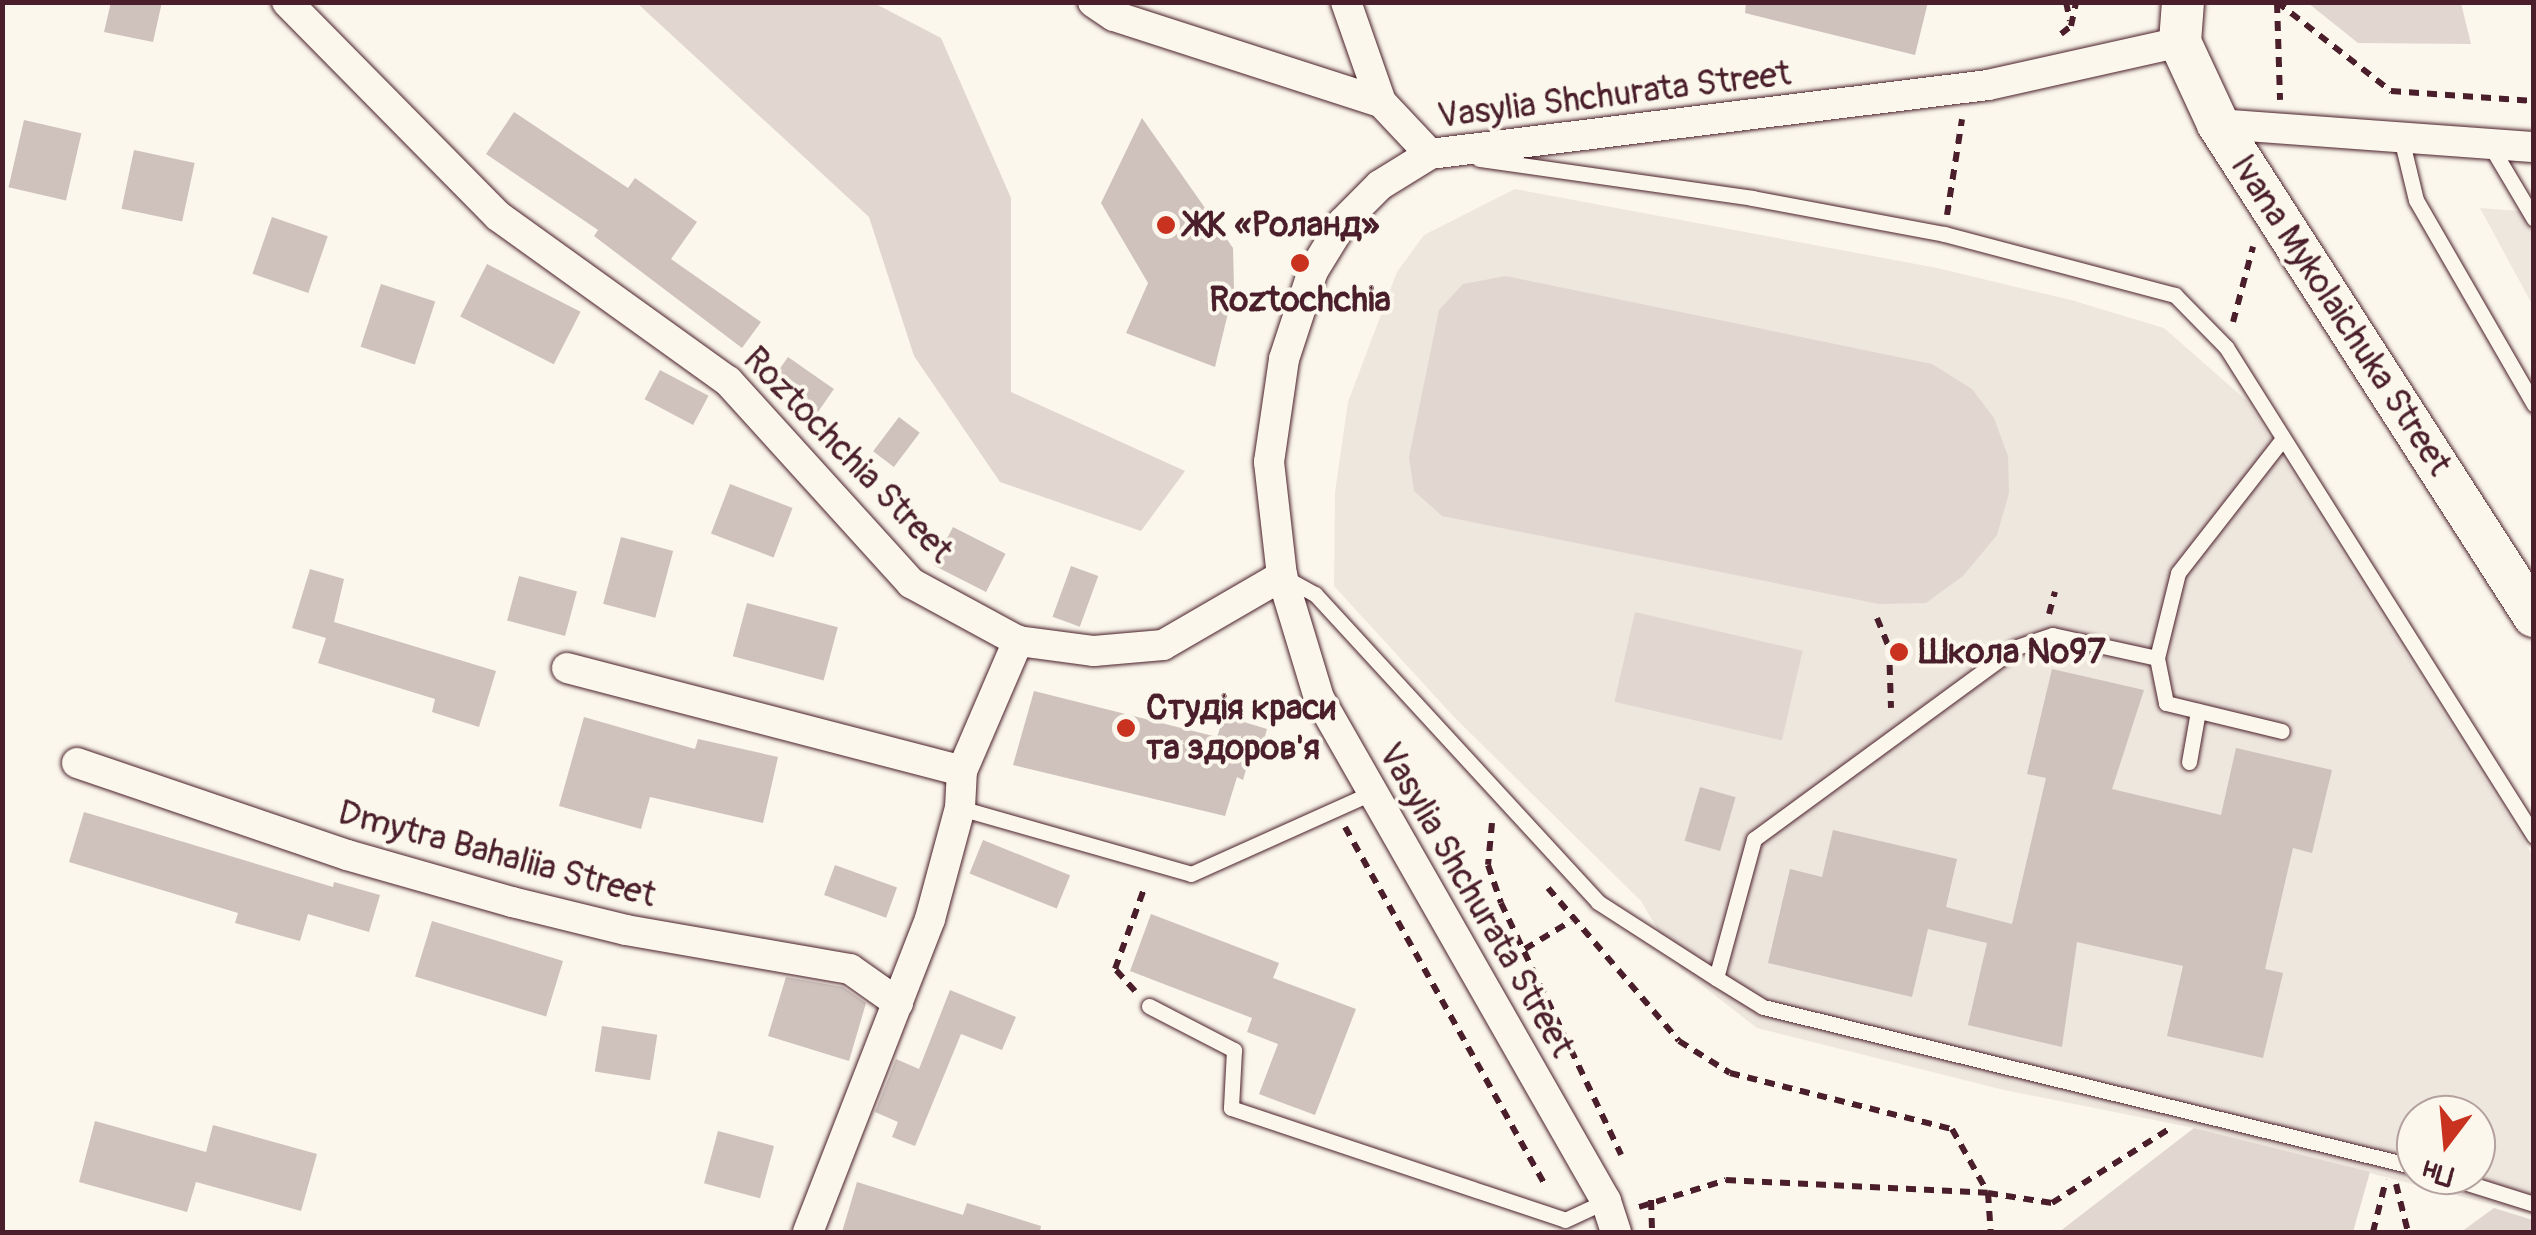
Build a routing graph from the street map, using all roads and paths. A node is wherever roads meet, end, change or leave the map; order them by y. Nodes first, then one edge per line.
1 (287, 2) edge
2 (1093, 2) edge
3 (1346, 2) edge
4 (2066, 2) edge
5 (2277, 2) edge
6 (2182, 22) edge
7 (2071, 26) dead end
8 (2534, 100) edge
9 (1381, 102) junction
10 (2281, 106) dead end
11 (1960, 120) dead end
12 (2218, 124) junction
13 (2401, 138) junction
14 (2490, 144) junction
15 (2534, 147) edge
16 (1430, 154) junction
17 (2534, 219) edge
18 (2259, 227) dead end
19 (1944, 234) junction
20 (2226, 347) junction
21 (2534, 404) edge
22 (2281, 441) junction
23 (1282, 576) junction
24 (2534, 616) edge
25 (1877, 618) dead end
26 (1018, 641) junction
27 (2157, 658) junction
28 (567, 668) dead end
29 (2198, 710) junction
30 (2282, 730) dead end
31 (1892, 739) junction
32 (2189, 762) dead end
33 (77, 763) dead end
34 (962, 771) junction
35 (1371, 793) junction
36 (960, 808) junction
37 (1334, 808) junction
38 (1505, 830) dead end
39 (2534, 836) edge
40 (1153, 863) junction
41 (1538, 875) dead end
42 (1598, 902) junction
43 (1572, 920) junction
44 (1526, 949) junction
45 (1716, 978) junction
46 (898, 1003) junction
47 (1149, 1006) joint
48 (2196, 1113) junction
49 (2390, 1159) junction
50 (2396, 1161) edge
51 (1628, 1174) dead end
52 (1988, 1192) junction
53 (2496, 1192) edge
54 (1618, 1196) junction
55 (1651, 1200) junction
56 (2534, 1204) edge
57 (1565, 1220) junction
58 (808, 1232) edge
59 (1616, 1232) edge
60 (1652, 1232) edge
61 (1991, 1232) edge
62 (2373, 1232) edge
63 (2408, 1232) edge

1 - 26 street, Roztochchia Street
2 - 9 street
3 - 9 street
4 - 7 path
5 - 8 path
5 - 10 path
6 - 12 street, Ivana Mykolaichuka Street
6 - 16 street, Vasylia Shchurata Street
9 - 16 street
11 - 19 path
12 - 13 street
12 - 24 street, Ivana Mykolaichuka Street
13 - 14 street
13 - 21 lane
14 - 15 street
14 - 17 lane
16 - 19 lane
16 - 23 street, Vasylia Shchurata Street
18 - 20 path
19 - 20 lane
20 - 22 lane
22 - 27 lane
22 - 39 lane
23 - 26 street, Roztochchia Street
23 - 35 street, Vasylia Shchurata Street
23 - 42 lane
25 - 31 path
26 - 34 street
27 - 29 lane
27 - 31 lane
28 - 34 street
29 - 30 lane
29 - 32 lane
31 - 45 lane
33 - 46 street, Dmytra Bahaliia Street
34 - 36 street
35 - 37 lane
35 - 54 street, Vasylia Shchurata Street
36 - 40 lane
36 - 46 street
37 - 40 lane
37 - 57 path
38 - 44 path
40 - 47 path
41 - 43 path
42 - 43 path
42 - 45 lane
43 - 44 path
43 - 52 path
44 - 51 path
45 - 48 lane
46 - 58 street
47 - 57 lane
48 - 49 lane
48 - 52 path
49 - 50 lane
49 - 62 path
49 - 63 path
52 - 55 path
52 - 61 path
53 - 56 lane
54 - 55 path
54 - 57 lane
54 - 59 street, Vasylia Shchurata Street
55 - 60 path

